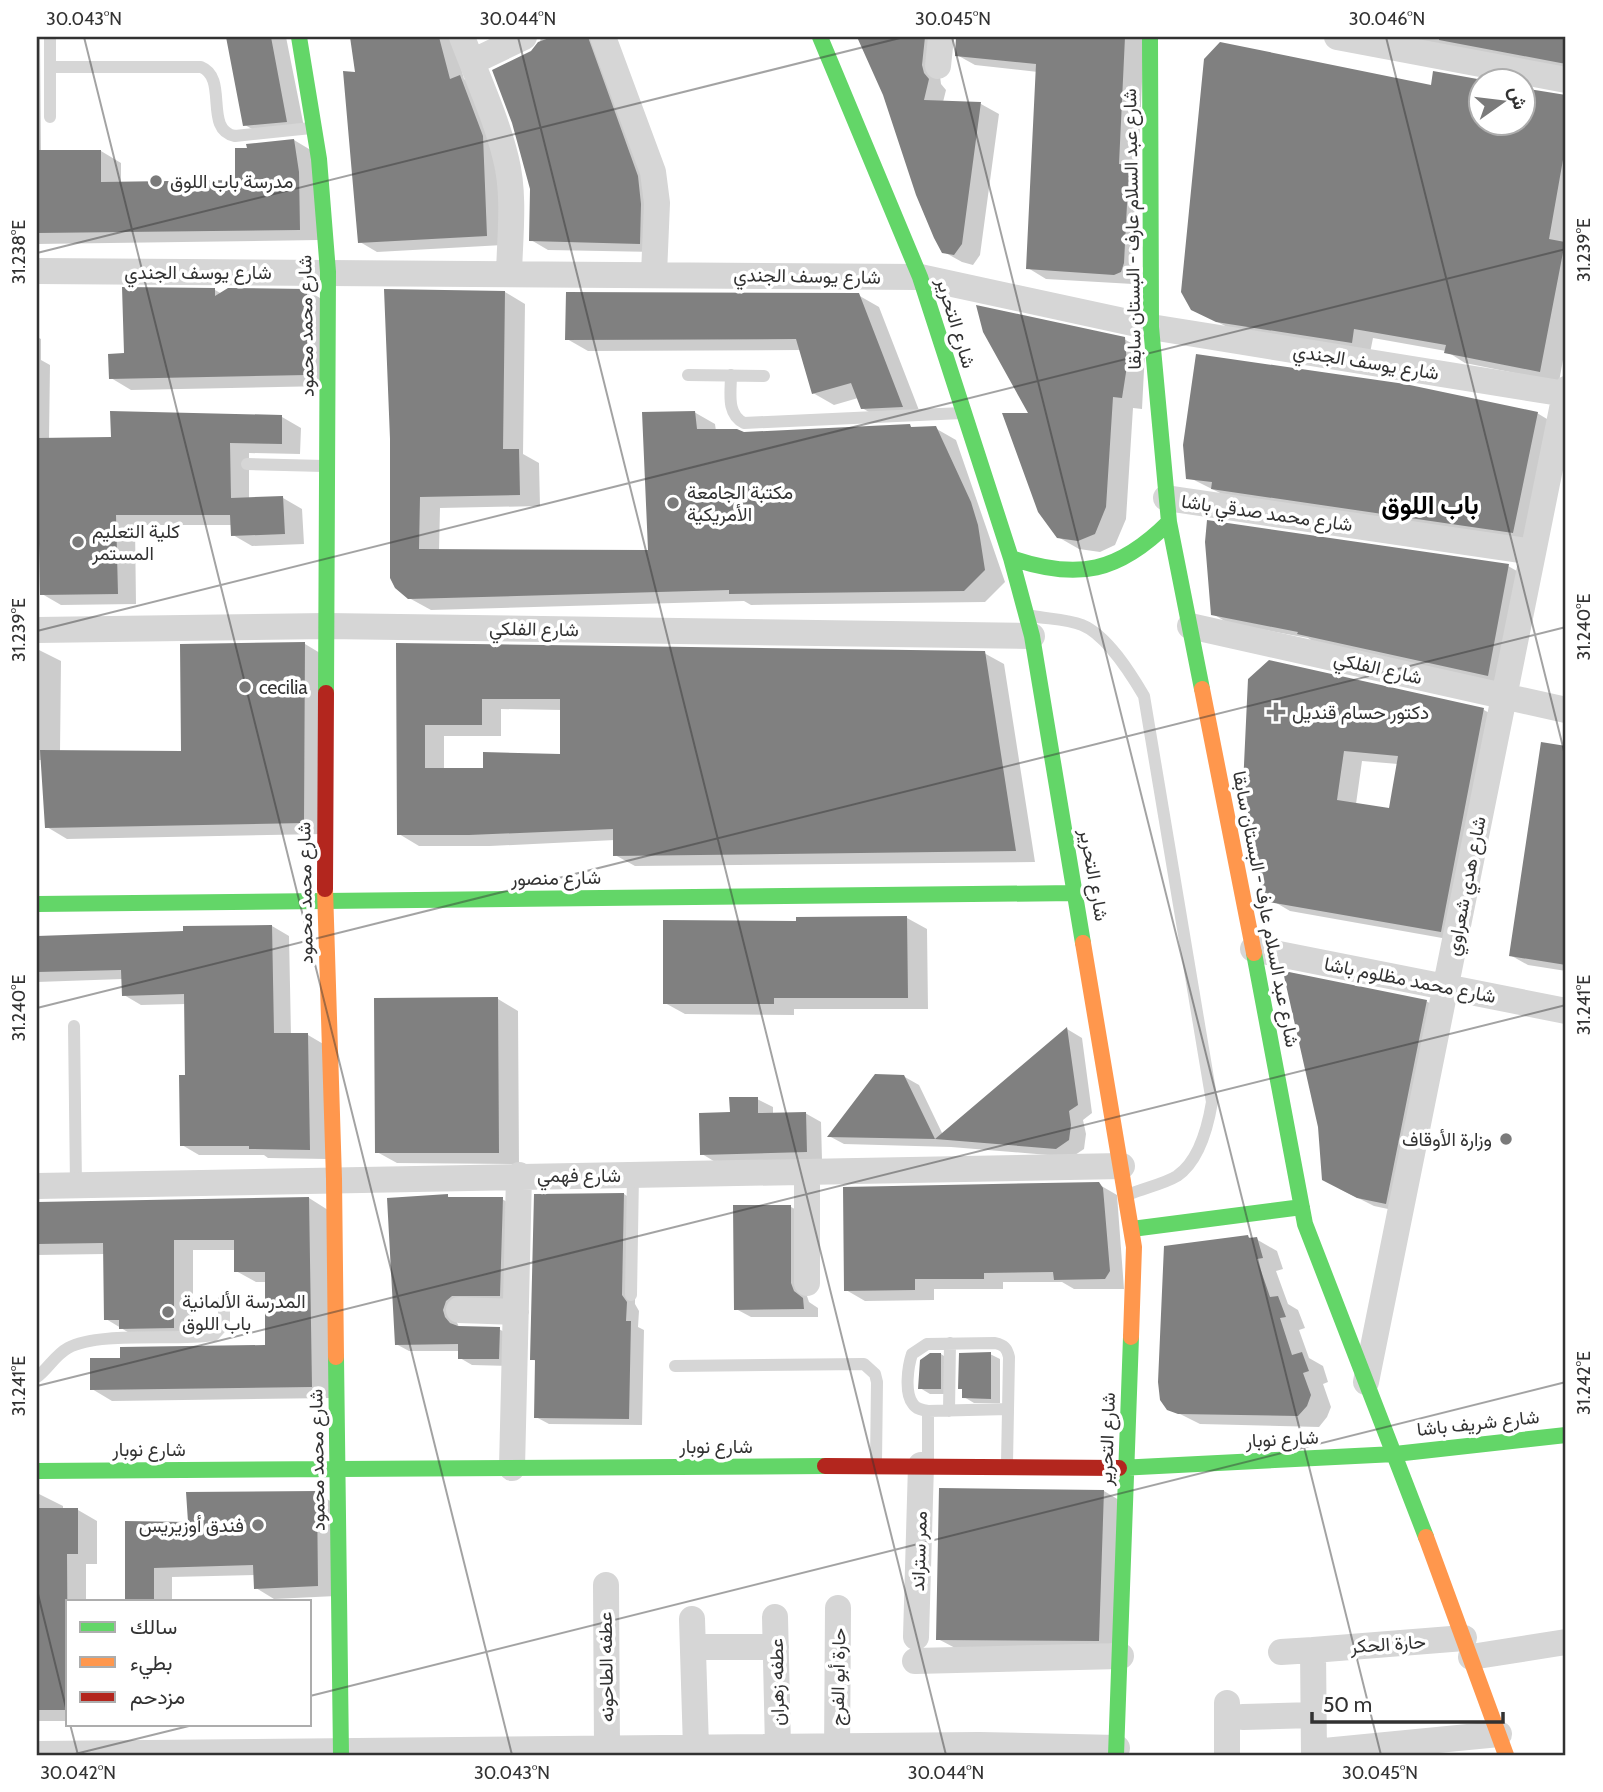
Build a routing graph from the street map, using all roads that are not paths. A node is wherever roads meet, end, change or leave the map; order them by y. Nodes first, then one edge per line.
1 (50, 37) edge
2 (299, 37) edge
3 (462, 37) edge
4 (524, 37) edge
5 (603, 37) edge
6 (820, 37) edge
7 (941, 37) edge
8 (1150, 37) edge
9 (1337, 37) edge
10 (1416, 44) edge
11 (472, 62) junction
12 (938, 66) dead end
13 (50, 67) junction
14 (1566, 80) edge
15 (50, 117) dead end
16 (315, 127) junction
17 (37, 271) edge
18 (328, 272) junction
19 (509, 273) junction
20 (654, 275) junction
21 (920, 277) junction
22 (1151, 327) junction
23 (688, 375) dead end
24 (731, 375) junction
25 (764, 376) dead end
26 (1566, 393) edge
27 (962, 413) junction
28 (247, 464) dead end
29 (328, 466) junction
30 (1168, 510) junction
31 (1533, 552) junction
32 (1011, 558) junction
33 (326, 626) junction
34 (1029, 626) junction
35 (1190, 626) junction
36 (37, 630) edge
37 (1504, 696) junction
38 (1566, 709) edge
39 (1076, 893) junction
40 (325, 902) junction
41 (37, 904) edge
42 (1253, 949) junction
43 (1446, 987) junction
44 (1566, 1011) edge
45 (74, 1026) dead end
46 (1122, 1166) junction
47 (807, 1172) junction
48 (519, 1175) junction
49 (633, 1175) junction
50 (334, 1179) junction
51 (76, 1185) junction
52 (37, 1186) edge
53 (1126, 1195) junction
54 (1301, 1207) junction
55 (1132, 1229) junction
56 (807, 1283) dead end
57 (631, 1295) dead end
58 (224, 1300) dead end
59 (459, 1310) dead end
60 (516, 1312) junction
61 (950, 1343) junction
62 (675, 1366) dead end
63 (37, 1377) edge
64 (1366, 1382) junction
65 (1008, 1409) junction
66 (928, 1411) junction
67 (949, 1411) junction
68 (1566, 1434) edge
69 (1395, 1454) junction
70 (924, 1465) junction
71 (876, 1466) junction
72 (1007, 1466) junction
73 (512, 1468) junction
74 (1127, 1468) junction
75 (338, 1469) junction
76 (37, 1471) edge
77 (606, 1585) dead end
78 (838, 1608) dead end
79 (775, 1617) dead end
80 (692, 1619) dead end
81 (1566, 1642) edge
82 (693, 1647) junction
83 (776, 1647) junction
84 (1467, 1647) junction
85 (1313, 1650) junction
86 (1281, 1652) dead end
87 (1121, 1656) junction
88 (1313, 1715) junction
89 (1503, 1745) edge
90 (778, 1747) junction
91 (685, 1750) edge
92 (979, 1750) edge
93 (591, 1751) edge
94 (837, 1751) edge
95 (1116, 1752) edge
96 (341, 1753) edge
97 (462, 1753) edge
98 (37, 1754) edge
99 (193, 1754) edge
100 (1314, 1754) edge
101 (1227, 1755) edge

1 - 13 lane
2 - 16 street, شارع محمد محمود
3 - 11 street
4 - 11 street
5 - 20 street
6 - 21 street, شارع التحرير
7 - 12 street
8 - 22 street, شارع عبد السلام عارف - البستان سابقا
9 - 10 street
10 - 14 street
11 - 19 street
13 - 15 lane
13 - 16 lane
16 - 18 street, شارع محمد محمود
17 - 18 street, شارع يوسف الجندي
18 - 19 street, شارع يوسف الجندي
18 - 29 street, شارع محمد محمود
19 - 20 street, شارع يوسف الجندي
20 - 21 street, شارع يوسف الجندي
21 - 22 street, شارع يوسف الجندي
21 - 27 street, شارع التحرير
22 - 26 street, شارع يوسف الجندي
22 - 30 street, شارع عبد السلام عارف - البستان سابقا
23 - 24 lane
24 - 25 lane
24 - 27 lane
26 - 31 street, شارع هدي شعراوي
27 - 32 street, شارع التحرير
28 - 29 lane
29 - 33 street, شارع محمد محمود
30 - 31 street, شارع محمد صدقي باشا
30 - 32 street
30 - 35 street, شارع عبد السلام عارف - البستان سابقا
31 - 37 street, شارع هدي شعراوي
32 - 34 street, شارع التحرير
33 - 34 street, شارع الفلكي
33 - 36 street, شارع الفلكي
33 - 40 street, شارع محمد محمود
34 - 39 street, شارع التحرير
34 - 53 lane
35 - 37 street, شارع الفلكي
35 - 42 street, شارع عبد السلام عارف - البستان سابقا
37 - 38 street, شارع الفلكي
37 - 43 street, شارع هدي شعراوي
39 - 40 street, شارع منصور
39 - 46 street, شارع التحرير
40 - 41 street, شارع منصور
40 - 50 street, شارع محمد محمود
42 - 43 street, شارع محمد مظلوم باشا
42 - 54 street, شارع عبد السلام عارف - البستان سابقا
43 - 44 street, شارع محمد مظلوم باشا
43 - 64 street, شارع هدي شعراوي
45 - 51 lane
46 - 47 street, شارع فهمي
46 - 53 street, شارع التحرير
47 - 49 street, شارع فهمي
47 - 56 street
48 - 49 street, شارع فهمي
48 - 50 street, شارع فهمي
48 - 60 street
49 - 57 lane
50 - 51 street, شارع فهمي
50 - 75 street, شارع محمد محمود
51 - 52 street, شارع فهمي
53 - 55 street, شارع التحرير
54 - 55 street
54 - 64 street, شارع عبد السلام عارف - البستان سابقا
55 - 74 street, شارع التحرير
58 - 63 lane
59 - 60 street
60 - 73 street
61 - 65 lane
61 - 66 lane
61 - 67 lane
62 - 71 lane
64 - 69 street, شارع عبد السلام عارف - البستان سابقا
65 - 67 lane
65 - 72 lane
66 - 67 lane
66 - 70 lane
68 - 69 street, شارع شريف باشا
69 - 74 street, شارع نوبار
69 - 84 street, شارع عبد السلام عارف - البستان سابقا
70 - 71 street, شارع نوبار
70 - 72 street, شارع نوبار
70 - 87 street, ممر ستراند
71 - 73 street, شارع نوبار
72 - 74 street, شارع نوبار
73 - 75 street, شارع نوبار
74 - 87 street, شارع التحرير
75 - 76 street, شارع نوبار
75 - 96 street, شارع محمد محمود
77 - 93 street, عطفه الطاحونه
78 - 94 street, حارة أبو الفرج
79 - 83 street, عطفه زهران
80 - 82 street
81 - 84 street, حارة الحكر
82 - 83 street
82 - 91 street
83 - 90 street, عطفه زهران
84 - 85 street, حارة الحكر
84 - 89 street, شارع عبد السلام عارف - البستان سابقا
85 - 86 street, حارة الحكر
85 - 88 street
87 - 95 street, شارع التحرير
88 - 100 street
88 - 101 street
89 - 100 street
90 - 91 street
90 - 94 street
91 - 93 street
92 - 94 street
92 - 95 street
93 - 97 street
96 - 97 street
96 - 99 street
98 - 99 street

